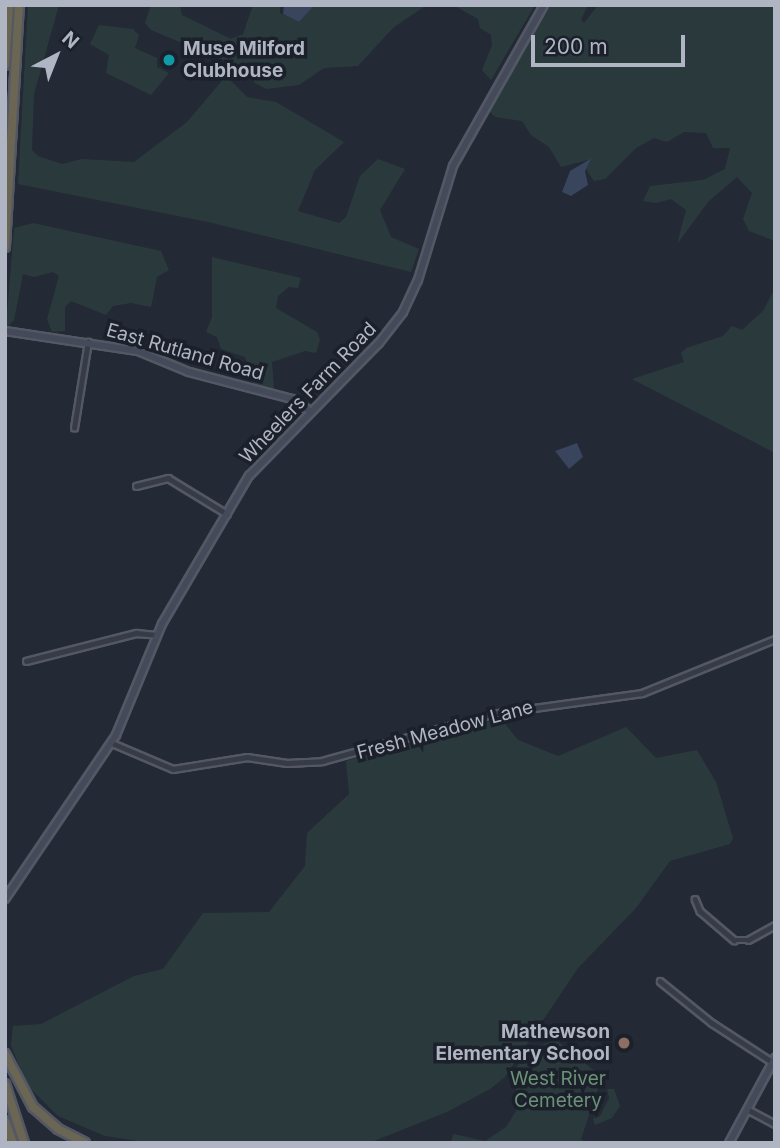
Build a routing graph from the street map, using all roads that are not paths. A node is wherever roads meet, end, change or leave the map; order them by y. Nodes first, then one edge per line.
1 (9, 5) edge
2 (19, 5) edge
3 (544, 5) edge
4 (5, 65) edge
5 (5, 247) edge
6 (5, 331) edge
7 (88, 341) junction
8 (310, 411) junction
9 (75, 428) dead end
10 (136, 486) dead end
11 (227, 514) junction
12 (156, 635) junction
13 (775, 639) edge
14 (26, 661) dead end
15 (112, 743) junction
16 (5, 899) edge
17 (695, 899) dead end
18 (775, 925) edge
19 (660, 981) dead end
20 (5, 1055) edge
21 (773, 1060) edge
22 (5, 1084) edge
23 (746, 1109) junction
24 (5, 1121) edge
25 (775, 1124) edge
26 (13, 1143) edge
27 (24, 1143) edge
28 (85, 1143) edge
29 (729, 1143) edge

1 - 4 highway
2 - 5 highway
3 - 8 main road, Wheelers Farm Road
6 - 7 main road, East Rutland Road
7 - 8 main road, East Rutland Road
7 - 9 street
8 - 11 main road, Wheelers Farm Road
10 - 11 street
11 - 12 main road, Wheelers Farm Road
12 - 14 street
12 - 15 main road, Wheelers Farm Road
13 - 15 street, Fresh Meadow Lane
15 - 16 main road, Wheelers Farm Road
17 - 18 street
19 - 21 street
20 - 28 highway
21 - 23 main road
22 - 27 highway
23 - 25 street
23 - 29 main road
24 - 26 highway

